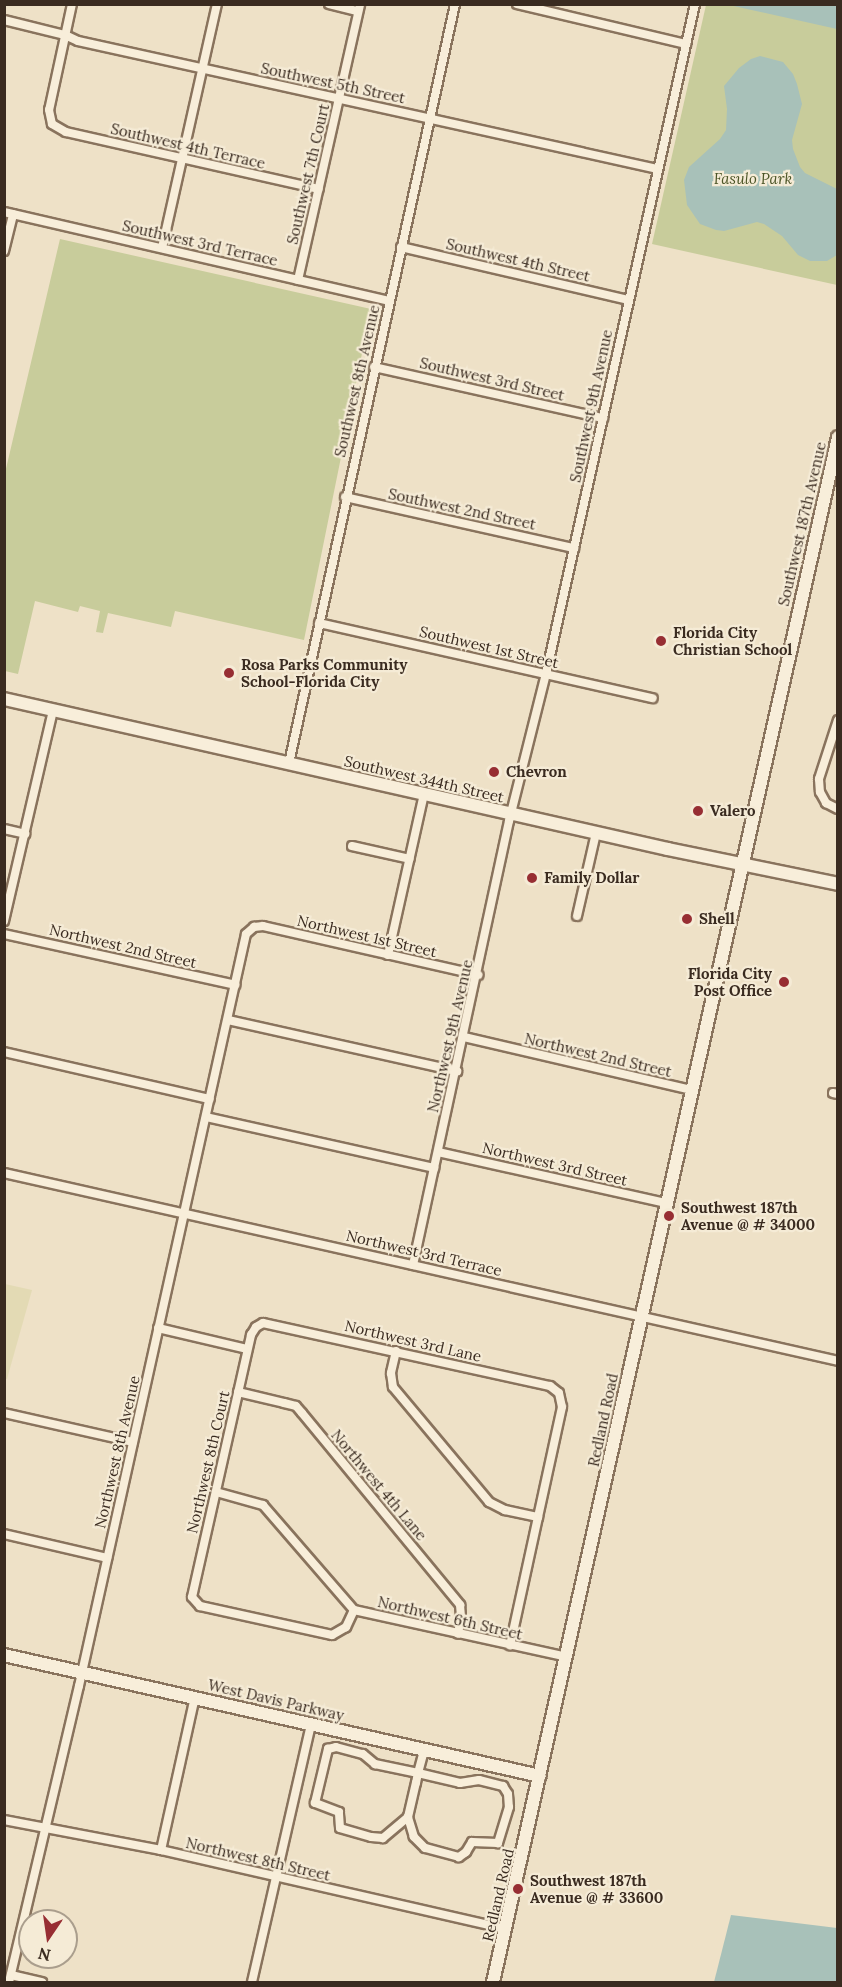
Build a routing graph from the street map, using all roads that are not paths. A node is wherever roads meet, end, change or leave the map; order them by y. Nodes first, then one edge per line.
1 (72, 4) edge
2 (217, 4) edge
3 (329, 4) edge
4 (455, 4) edge
5 (518, 4) edge
6 (695, 4) edge
7 (359, 8) edge
8 (4, 20) edge
9 (65, 35) junction
10 (686, 44) junction
11 (203, 69) junction
12 (339, 99) junction
13 (430, 118) junction
14 (182, 158) junction
15 (658, 170) junction
16 (319, 189) junction
17 (9, 213) edge
18 (401, 247) junction
19 (162, 248) junction
20 (4, 251) edge
21 (298, 280) junction
22 (629, 300) junction
23 (389, 301) junction
24 (374, 367) junction
25 (603, 418) junction
26 (837, 437) edge
27 (345, 497) junction
28 (574, 548) junction
29 (318, 623) junction
30 (546, 674) junction
31 (653, 698) dead end
32 (4, 699) edge
33 (53, 710) junction
34 (837, 720) edge
35 (834, 740) edge
36 (289, 764) junction
37 (424, 794) junction
38 (837, 809) edge
39 (512, 814) junction
40 (4, 829) edge
41 (596, 833) junction
42 (25, 834) junction
43 (352, 846) dead end
44 (410, 859) junction
45 (742, 864) junction
46 (837, 884) edge
47 (577, 916) dead end
48 (4, 921) edge
49 (250, 929) joint
50 (4, 934) edge
51 (388, 955) junction
52 (478, 975) junction
53 (236, 985) junction
54 (228, 1020) junction
55 (464, 1037) junction
56 (4, 1052) edge
57 (456, 1071) junction
58 (691, 1090) junction
59 (210, 1098) junction
60 (206, 1117) junction
61 (438, 1152) junction
62 (434, 1168) junction
63 (4, 1173) edge
64 (666, 1203) junction
65 (184, 1213) junction
66 (413, 1265) junction
67 (641, 1316) junction
68 (259, 1324) joint
69 (158, 1328) junction
70 (247, 1349) junction
71 (396, 1351) junction
72 (837, 1361) edge
73 (238, 1392) junction
74 (4, 1413) edge
75 (133, 1442) junction
76 (216, 1492) junction
77 (537, 1517) junction
78 (4, 1534) edge
79 (107, 1558) junction
80 (200, 1606) joint
81 (354, 1610) junction
82 (458, 1634) junction
83 (510, 1645) junction
84 (4, 1654) edge
85 (567, 1657) junction
86 (82, 1672) junction
87 (195, 1697) junction
88 (311, 1724) junction
89 (424, 1750) junction
90 (418, 1773) junction
91 (540, 1776) junction
92 (408, 1817) junction
93 (4, 1820) edge
94 (45, 1828) junction
95 (160, 1850) junction
96 (276, 1876) junction
97 (505, 1929) junction
98 (10, 1979) edge
99 (42, 1983) edge
100 (252, 1983) edge
101 (493, 1983) edge

1 - 9 street
2 - 11 street
3 - 7 street
4 - 13 street, Southwest 8th Avenue
5 - 10 street
6 - 10 street, Southwest 9th Avenue
7 - 12 street, Southwest 7th Court
8 - 9 street, Southwest 5th Street
9 - 11 street, Southwest 5th Street
9 - 14 street, Southwest 4th Terrace
10 - 15 street, Southwest 9th Avenue
11 - 12 street, Southwest 5th Street
11 - 14 street
12 - 13 street, Southwest 5th Street
12 - 16 street, Southwest 7th Court
13 - 15 street, Southwest 5th Street
13 - 18 street, Southwest 8th Avenue
14 - 16 street, Southwest 4th Terrace
14 - 19 street
15 - 22 street, Southwest 9th Avenue
16 - 21 street, Southwest 7th Court
17 - 19 street, Southwest 3rd Terrace
17 - 20 street
18 - 22 street, Southwest 4th Street
18 - 23 street, Southwest 8th Avenue
19 - 21 street, Southwest 3rd Terrace
21 - 23 street, Southwest 3rd Terrace
22 - 25 street, Southwest 9th Avenue
23 - 24 street, Southwest 8th Avenue
24 - 25 street, Southwest 3rd Street
24 - 27 street, Southwest 8th Avenue
25 - 28 street, Southwest 9th Avenue
26 - 45 street, Southwest 187th Avenue
27 - 28 street, Southwest 2nd Street
27 - 29 street, Southwest 8th Avenue
28 - 30 street, Southwest 9th Avenue
29 - 30 street, Southwest 1st Street
29 - 36 street, Southwest 8th Avenue
30 - 31 street, Southwest 1st Street
30 - 39 street, Southwest 9th Avenue
32 - 33 street, Southwest 344th Street
33 - 36 street, Southwest 344th Street
33 - 42 street
34 - 35 street
35 - 38 street
36 - 37 street, Southwest 344th Street
37 - 39 street, Southwest 344th Street
37 - 44 street
39 - 41 street, Southwest 344th Street
39 - 52 street, Northwest 9th Avenue
40 - 42 street
41 - 45 street, Southwest 344th Street
41 - 47 street
42 - 48 street
43 - 44 street
44 - 51 street
45 - 46 street, Southwest 344th Street
45 - 58 street, Redland Road
49 - 51 street, Northwest 1st Street
49 - 53 street, Northwest 8th Avenue
50 - 53 street, Northwest 2nd Street
51 - 52 street, Northwest 1st Street
52 - 55 street, Northwest 9th Avenue
53 - 54 street, Northwest 8th Avenue
54 - 57 street
54 - 59 street, Northwest 8th Avenue
55 - 57 street, Northwest 9th Avenue
55 - 58 street, Northwest 2nd Street
56 - 59 street
57 - 61 street, Northwest 9th Avenue
58 - 64 street, Redland Road
59 - 60 street, Northwest 8th Avenue
60 - 62 street
60 - 65 street, Northwest 8th Avenue
61 - 62 street, Northwest 9th Avenue
61 - 64 street, Northwest 3rd Street
62 - 66 street, Northwest 9th Avenue
63 - 65 street, Northwest 3rd Terrace
64 - 67 street, Redland Road
65 - 66 street, Northwest 3rd Terrace
65 - 69 street, Northwest 8th Avenue
66 - 67 street, Northwest 3rd Terrace
67 - 72 street, Northwest 3rd Terrace
67 - 85 street, Redland Road
68 - 70 street, Northwest 8th Court
68 - 71 street, Northwest 3rd Lane
69 - 70 street
69 - 75 street, Northwest 8th Avenue
70 - 73 street, Northwest 8th Court
71 - 77 street
71 - 77 street, Northwest 3rd Lane
73 - 76 street, Northwest 8th Court
73 - 82 street, Northwest 4th Lane
74 - 75 street
75 - 79 street, Northwest 8th Avenue
76 - 80 street, Northwest 8th Court
76 - 81 street
77 - 83 street
78 - 79 street
79 - 86 street, Northwest 8th Avenue
80 - 81 street, Northwest 6th Street
81 - 82 street, Northwest 6th Street
82 - 83 street, Northwest 6th Street
83 - 85 street, Northwest 6th Street
84 - 86 street, West Davis Parkway
85 - 91 street, Redland Road
86 - 87 street, West Davis Parkway
86 - 94 street, Northwest 8th Avenue
87 - 88 street, West Davis Parkway
87 - 95 street
88 - 89 street, West Davis Parkway
88 - 96 street
89 - 90 street
89 - 91 street, West Davis Parkway
90 - 92 street
90 - 92 street
90 - 92 street
91 - 97 street, Redland Road
93 - 94 street, Northwest 8th Street
94 - 95 street, Northwest 8th Street
94 - 98 street, Northwest 8th Avenue
95 - 96 street, Northwest 8th Street
96 - 97 street, Northwest 8th Street
96 - 100 street
97 - 101 street, Redland Road
98 - 99 street

